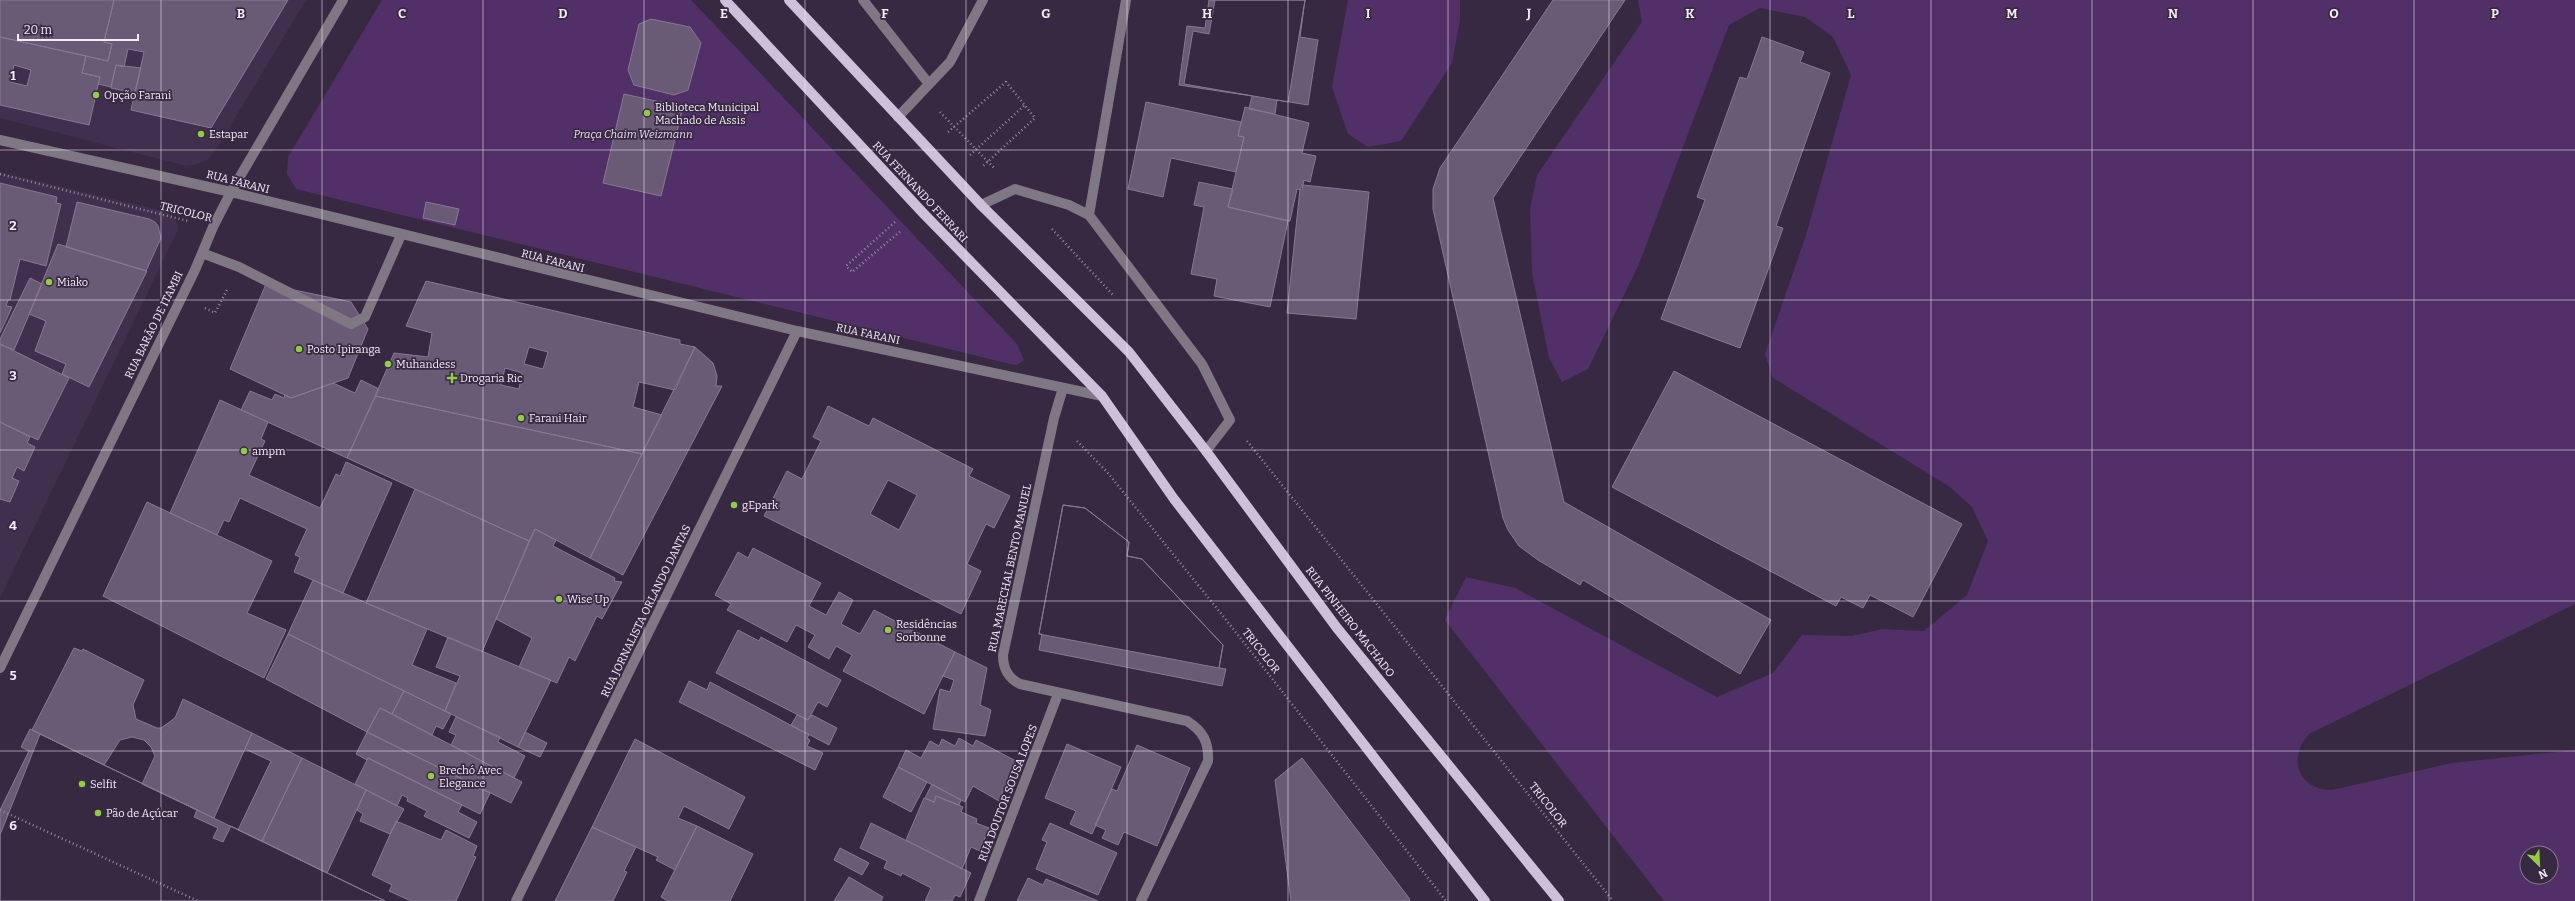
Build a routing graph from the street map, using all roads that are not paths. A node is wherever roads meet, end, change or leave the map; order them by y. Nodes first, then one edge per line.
1 (343, 0) edge
2 (725, 0) edge
3 (789, 0) edge
4 (863, 0) edge
5 (983, 0) edge
6 (1126, 0) edge
7 (929, 84) junction
8 (898, 116) junction
9 (0, 140) edge
10 (231, 192) junction
11 (981, 205) junction
12 (1089, 215) junction
13 (401, 235) junction
14 (202, 253) junction
15 (797, 331) junction
16 (1063, 388) junction
17 (1102, 396) junction
18 (1206, 451) junction
19 (0, 668) edge
20 (1058, 694) junction
21 (516, 901) edge
22 (979, 901) edge
23 (1141, 901) edge
24 (1485, 901) edge
25 (1559, 901) edge

1 - 10 street, RUA BARÃO DE ITAMBI
2 - 17 main road, RUA FERNANDO FERRARI
3 - 8 main road
4 - 7 street
5 - 7 street
6 - 12 street
7 - 8 street
8 - 11 main road
9 - 10 street, RUA FARANI
10 - 13 street, RUA FARANI
10 - 14 street, RUA BARÃO DE ITAMBI
11 - 12 street
11 - 18 main road, RUA PINHEIRO MACHADO
12 - 18 street
13 - 14 street
13 - 15 street, RUA FARANI
14 - 19 street, RUA BARÃO DE ITAMBI
15 - 16 street, RUA FARANI
15 - 21 street, RUA JORNALISTA ORLANDO DANTAS
16 - 17 street, RUA FARANI
16 - 20 street, RUA MARECHAL BENTO MANUEL
17 - 24 main road
18 - 25 main road, RUA PINHEIRO MACHADO
20 - 22 street, RUA DOUTOR SOUSA LOPES
20 - 23 street, RUA MARECHAL BENTO MANUEL

